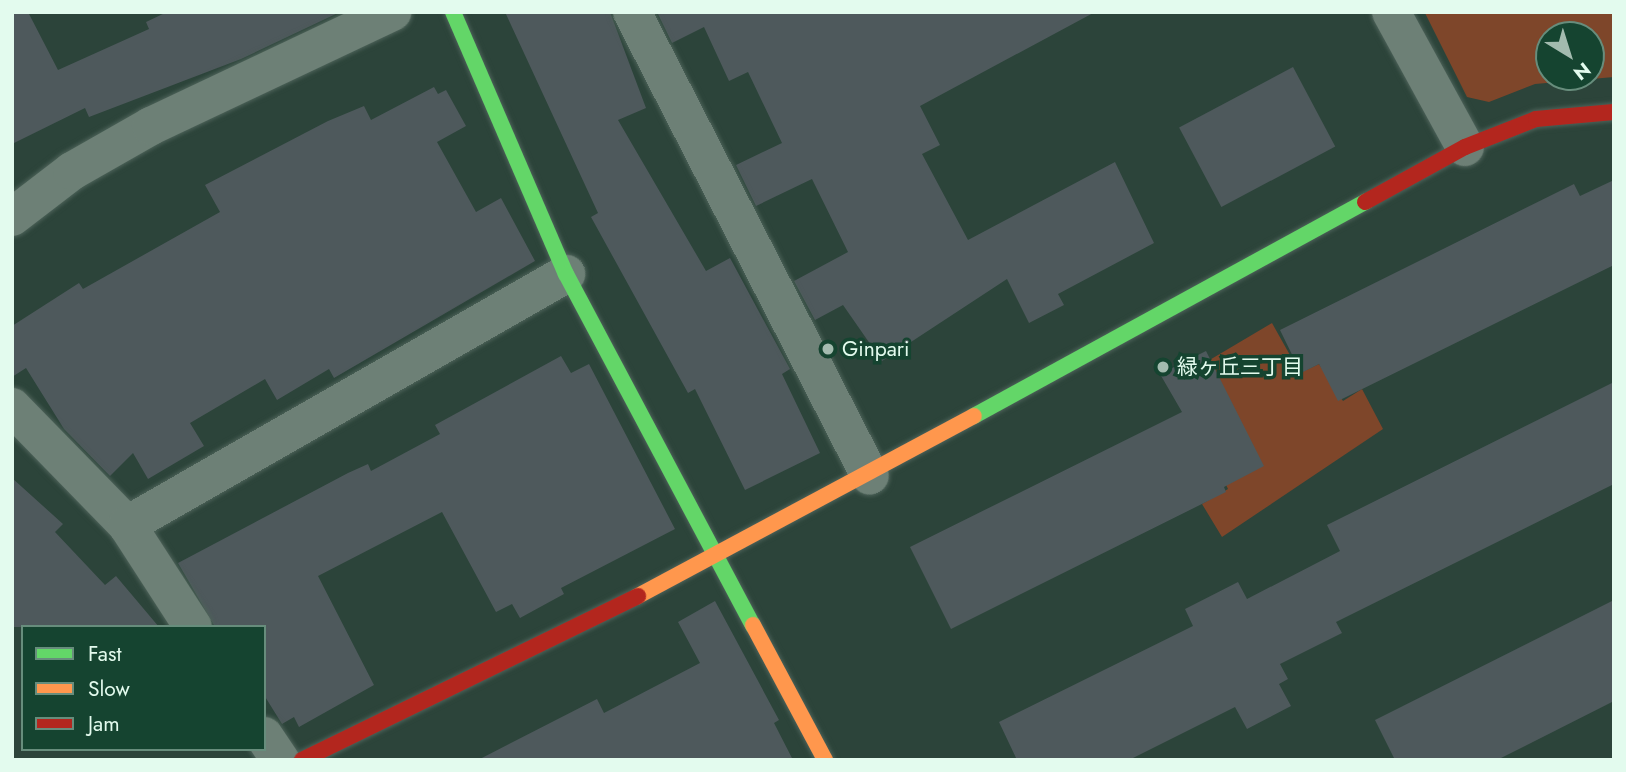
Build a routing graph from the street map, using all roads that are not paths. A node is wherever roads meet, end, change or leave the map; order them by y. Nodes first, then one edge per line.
1 (392, 12) edge
2 (453, 12) edge
3 (632, 12) edge
4 (1391, 12) edge
5 (1614, 112) edge
6 (1465, 147) junction
7 (12, 217) edge
8 (566, 274) junction
9 (12, 407) edge
10 (870, 477) junction
11 (127, 525) junction
12 (721, 555) junction
13 (192, 625) edge
14 (266, 739) edge
15 (280, 760) edge
16 (302, 760) edge
17 (825, 760) edge

1 - 7 street
2 - 8 street
3 - 10 street
4 - 6 street
5 - 6 street
6 - 10 street
8 - 11 street
8 - 12 street
9 - 11 street
10 - 12 street
11 - 13 street
12 - 16 street
12 - 17 street
14 - 15 street

